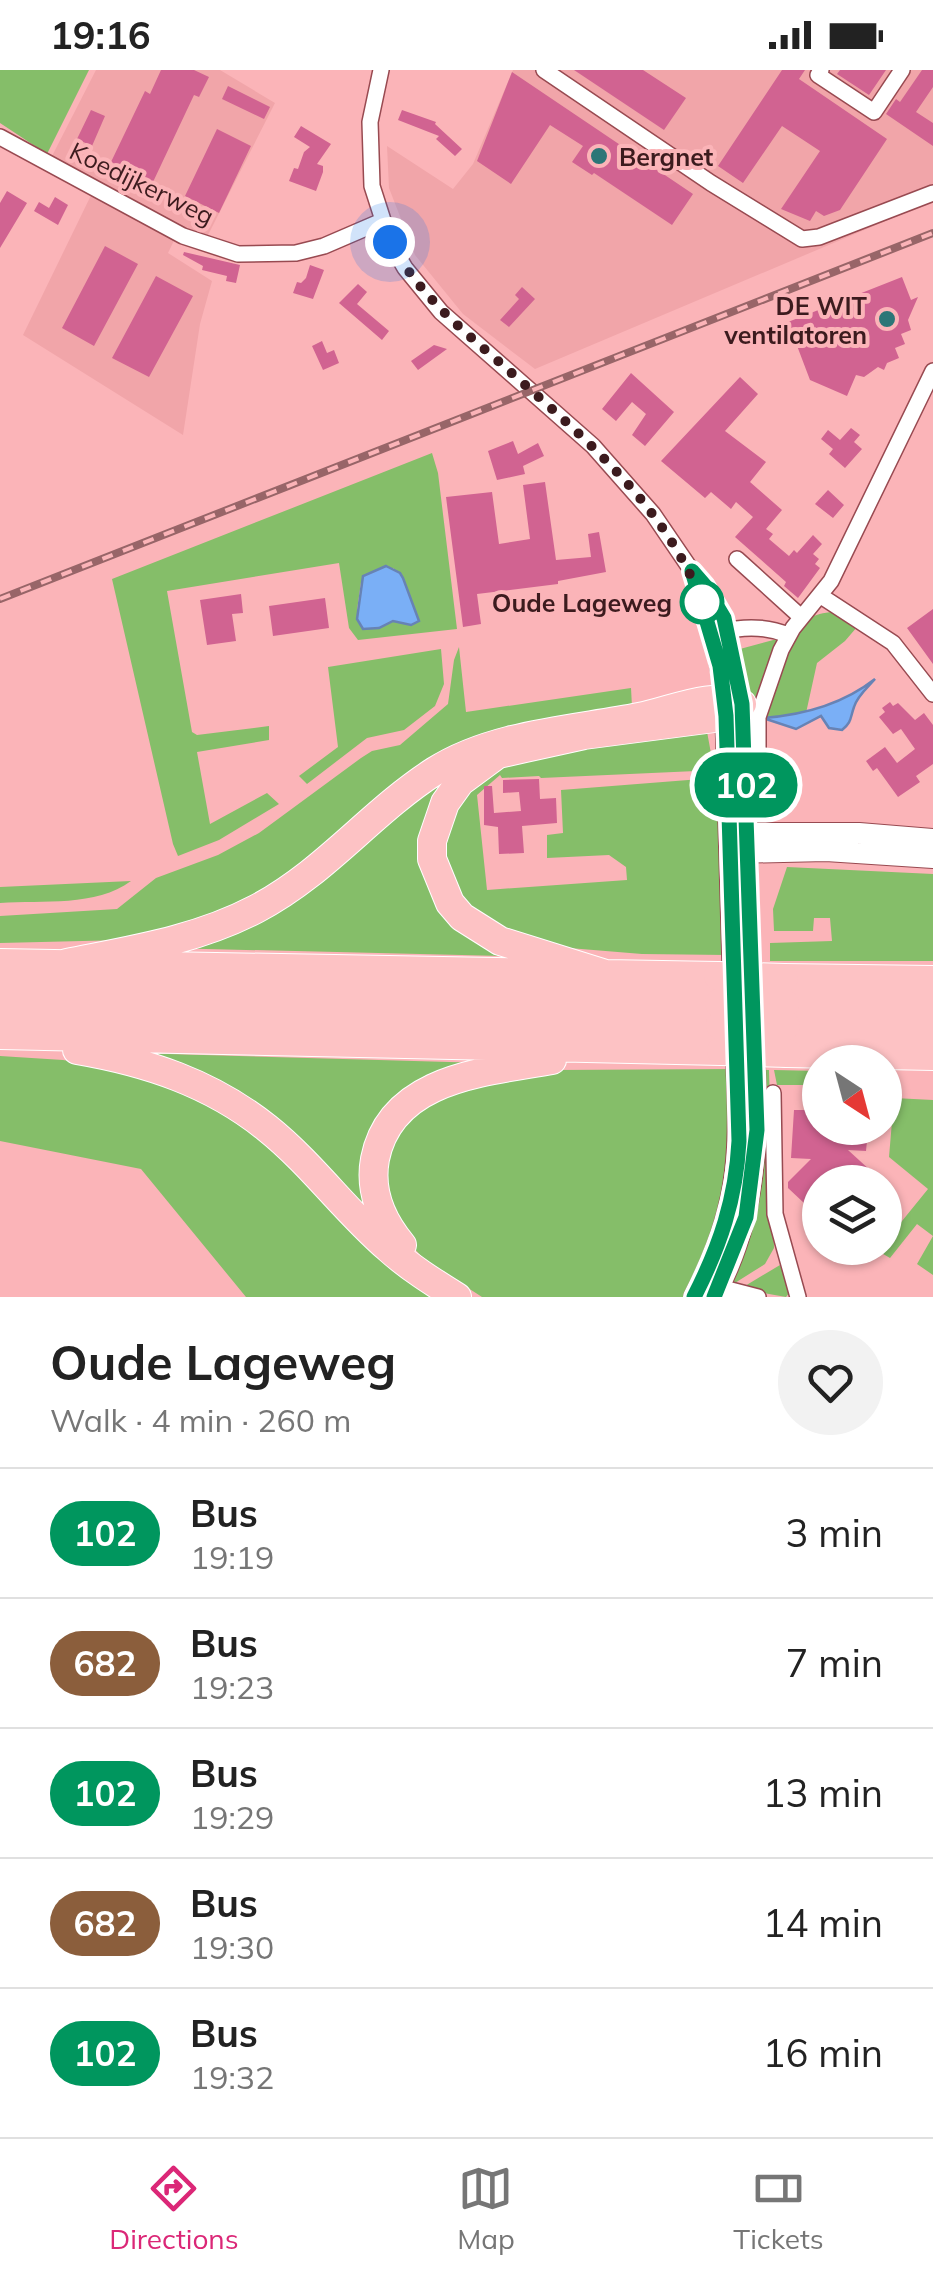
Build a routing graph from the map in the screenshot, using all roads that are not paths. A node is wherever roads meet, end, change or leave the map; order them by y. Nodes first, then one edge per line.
1 (382, 70) edge
2 (544, 70) edge
3 (821, 70) edge
4 (902, 70) edge
5 (0, 137) edge
6 (933, 192) edge
7 (382, 221) junction
8 (933, 371) edge
9 (737, 559) dead end
10 (820, 596) junction
11 (801, 617) junction
12 (720, 632) junction
13 (788, 636) junction
14 (933, 694) edge
15 (731, 706) junction
16 (758, 780) dead end
17 (933, 839) edge
18 (739, 843) junction
19 (933, 858) edge
20 (67, 962) junction
21 (0, 964) edge
22 (610, 974) junction
23 (933, 980) edge
24 (0, 988) edge
25 (933, 1007) edge
26 (0, 1012) edge
27 (719, 1014) junction
28 (786, 1015) junction
29 (933, 1030) edge
30 (0, 1036) edge
31 (612, 1048) junction
32 (933, 1056) edge
33 (774, 1093) dead end
34 (724, 1295) edge
35 (457, 1297) edge
36 (476, 1297) edge
37 (694, 1297) edge
38 (758, 1297) edge
39 (798, 1297) edge

1 - 7 street
2 - 6 street
3 - 4 street
5 - 7 street, Koedijkerweg
7 - 12 street
8 - 10 street
9 - 11 street
10 - 11 street
10 - 14 street
11 - 13 street
12 - 13 street
12 - 15 street
13 - 16 street
15 - 18 main road
15 - 20 highway
15 - 22 highway
17 - 18 main road
18 - 19 main road
18 - 34 main road
18 - 37 main road
20 - 21 highway
20 - 22 highway
22 - 27 highway
23 - 28 highway
24 - 27 highway
25 - 28 highway
26 - 27 highway
27 - 28 highway, bridge
27 - 28 highway, bridge
27 - 31 highway
28 - 29 highway
28 - 32 highway
30 - 31 highway
30 - 35 highway
31 - 36 highway
33 - 39 street
34 - 38 street

